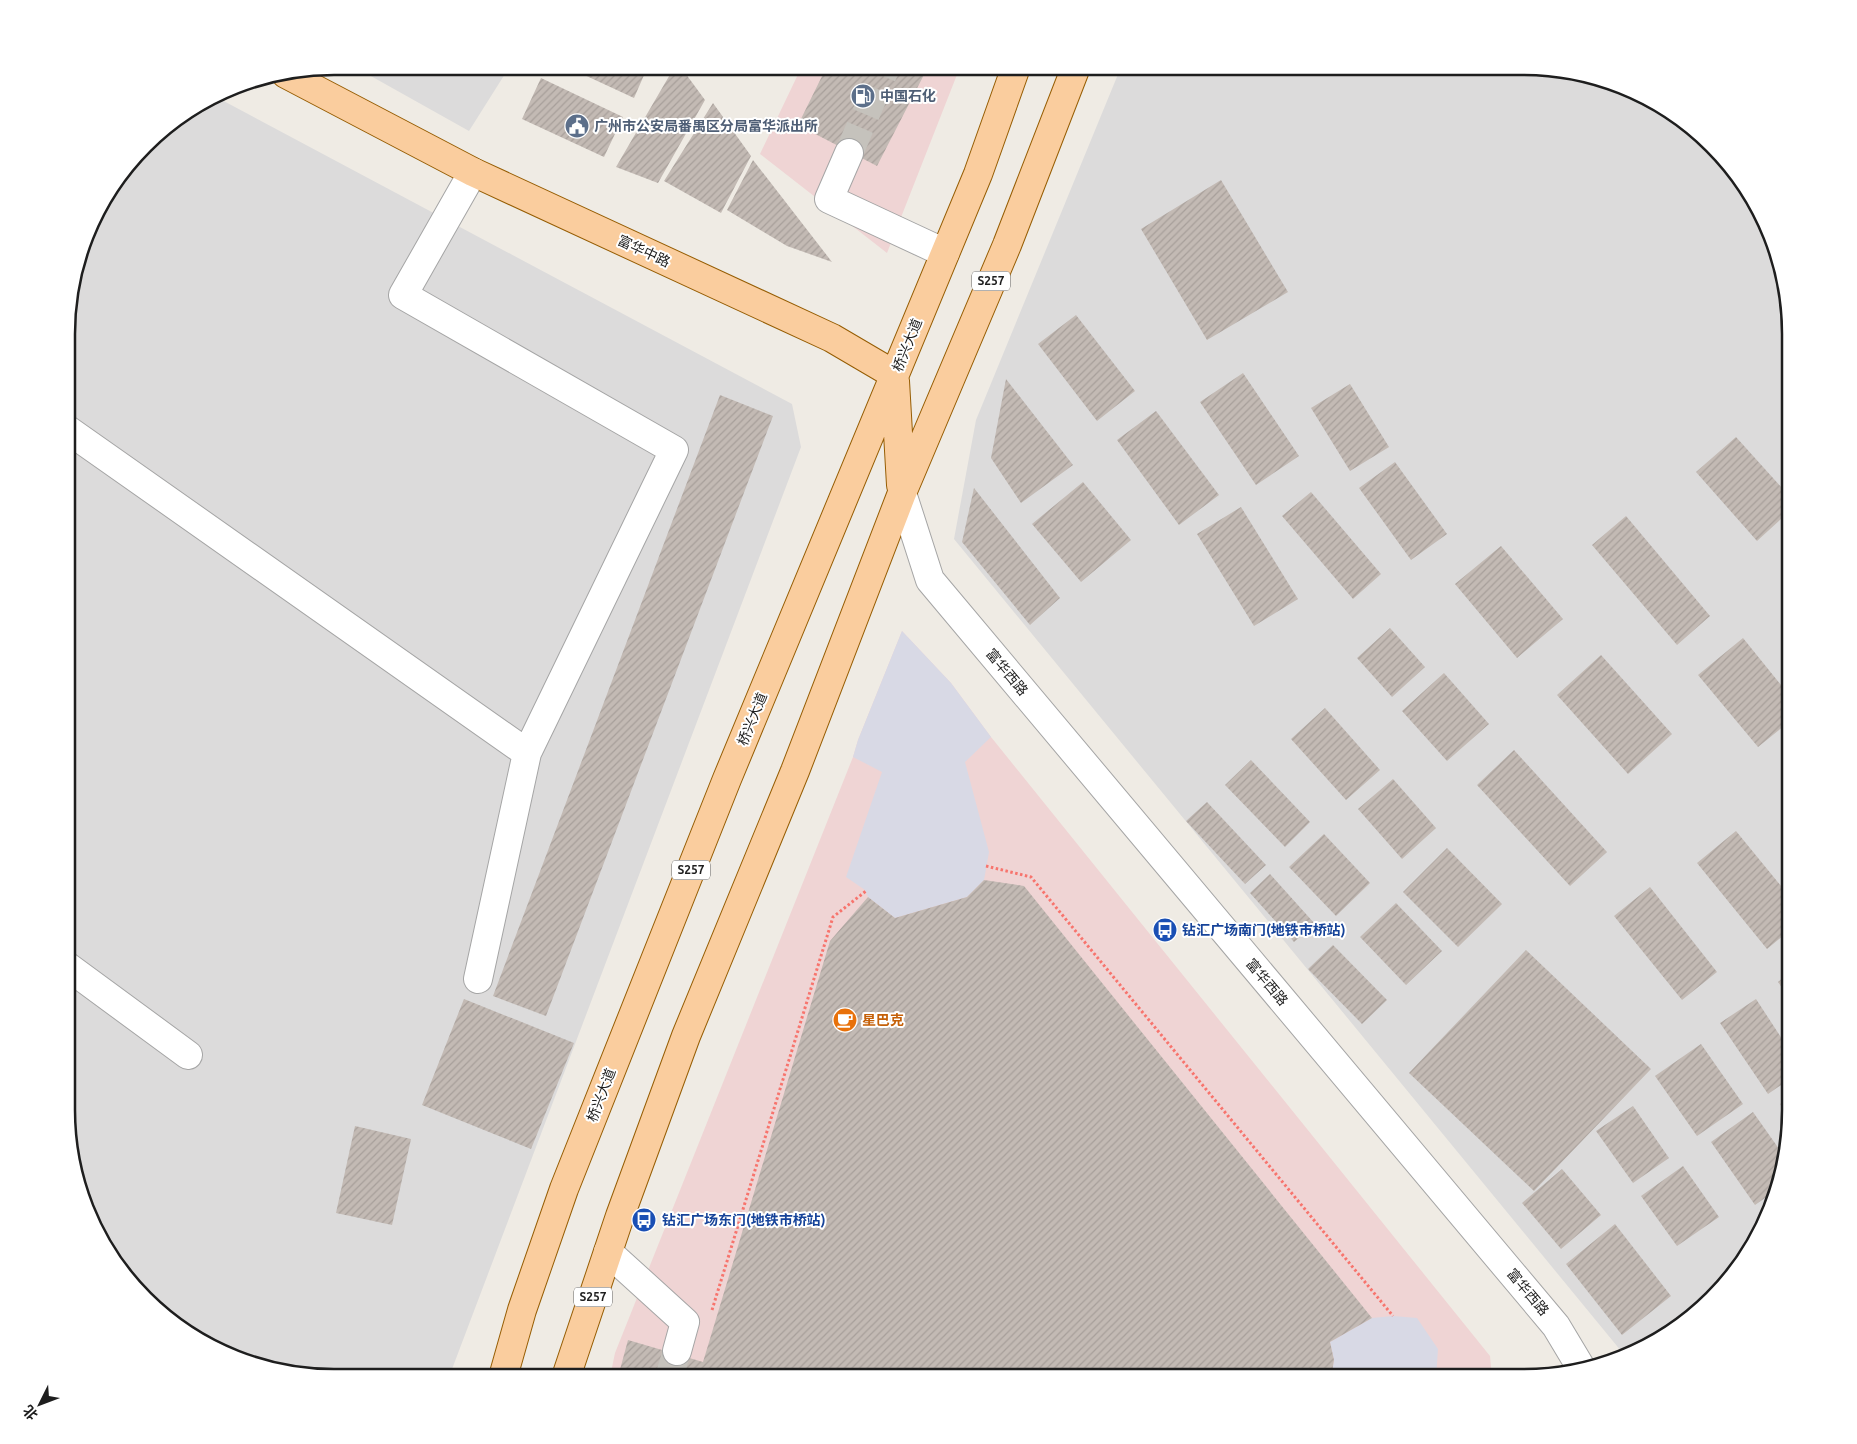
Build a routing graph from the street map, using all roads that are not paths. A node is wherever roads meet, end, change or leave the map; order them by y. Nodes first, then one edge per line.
1 (1013, 75) edge
2 (1073, 75) edge
3 (294, 78) edge
4 (849, 153) tunnel mouth
5 (472, 172) junction
6 (945, 254) junction
7 (895, 375) junction
8 (75, 435) edge
9 (902, 493) junction
10 (527, 754) junction
11 (75, 972) edge
12 (478, 979) dead end
13 (188, 1055) dead end
14 (608, 1252) junction
15 (677, 1351) tunnel mouth
16 (1578, 1363) edge
17 (505, 1369) edge
18 (569, 1369) edge

1 - 6 main road, 桥兴大道 / S257
2 - 9 main road, S257
3 - 5 main road, 富华中路
4 - 6 street
5 - 7 main road, 富华中路
5 - 10 street
6 - 7 main road, 桥兴大道 / S257
7 - 9 main road
7 - 17 main road, 桥兴大道 / S257
8 - 10 street
9 - 14 main road, S257
9 - 16 street, 富华西路
10 - 12 street
11 - 13 street
14 - 15 street
14 - 18 main road, S257

